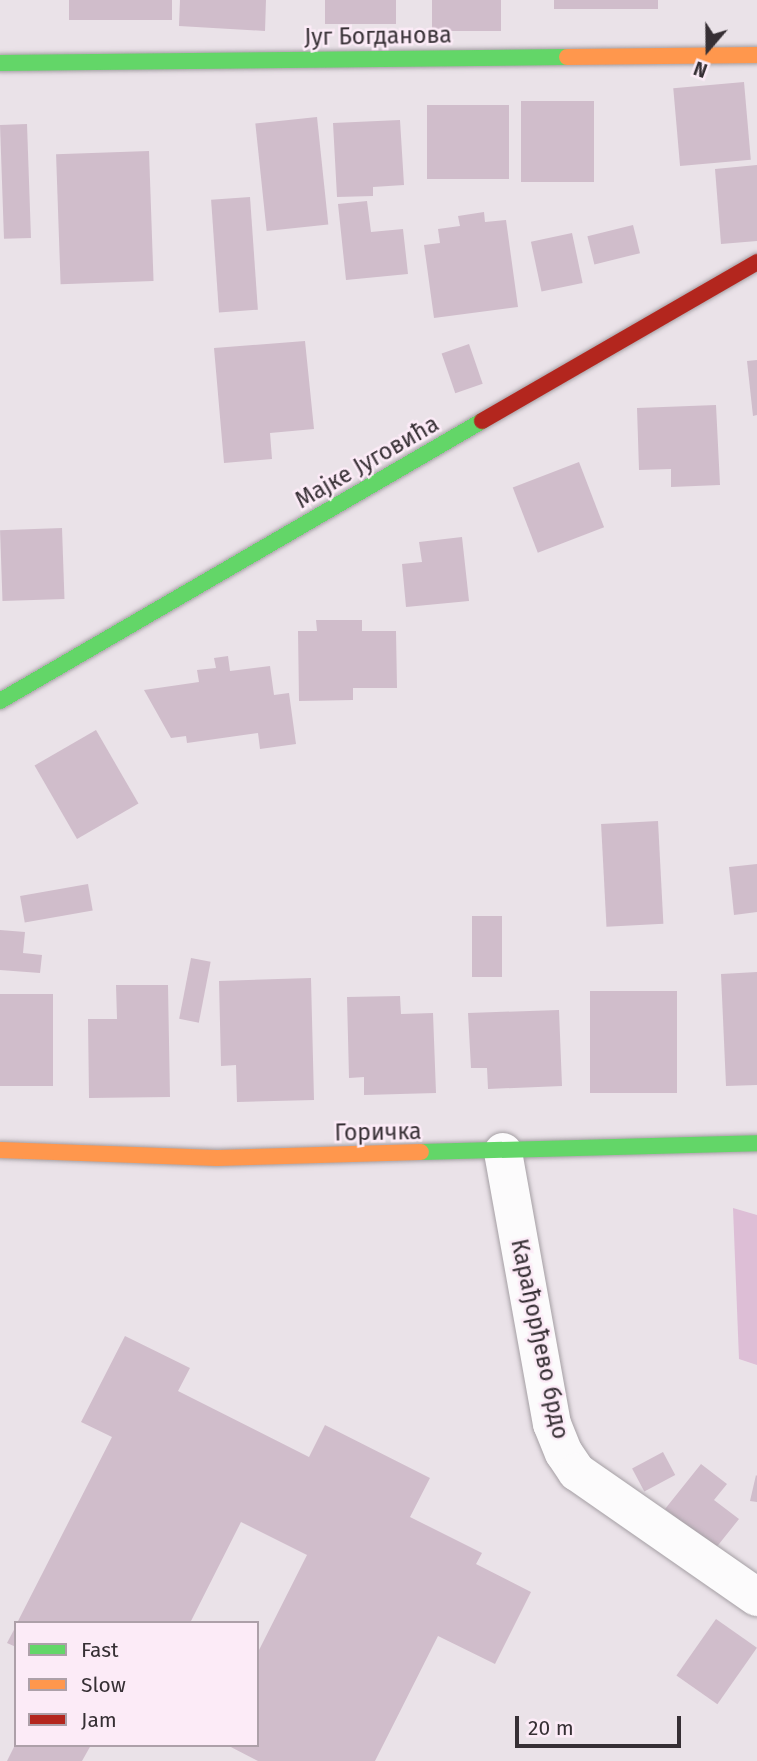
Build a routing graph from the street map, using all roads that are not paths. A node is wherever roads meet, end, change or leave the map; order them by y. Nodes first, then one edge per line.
1 (757, 55) edge
2 (0, 63) edge
3 (757, 262) edge
4 (0, 701) edge
5 (757, 1143) edge
6 (0, 1150) edge
7 (503, 1152) junction
8 (757, 1598) edge

1 - 2 street, Југ Богданова
3 - 4 street, Мајке Југовића
5 - 7 street, Горичка
6 - 7 street, Горичка
7 - 8 street, Карађорђево брдо

